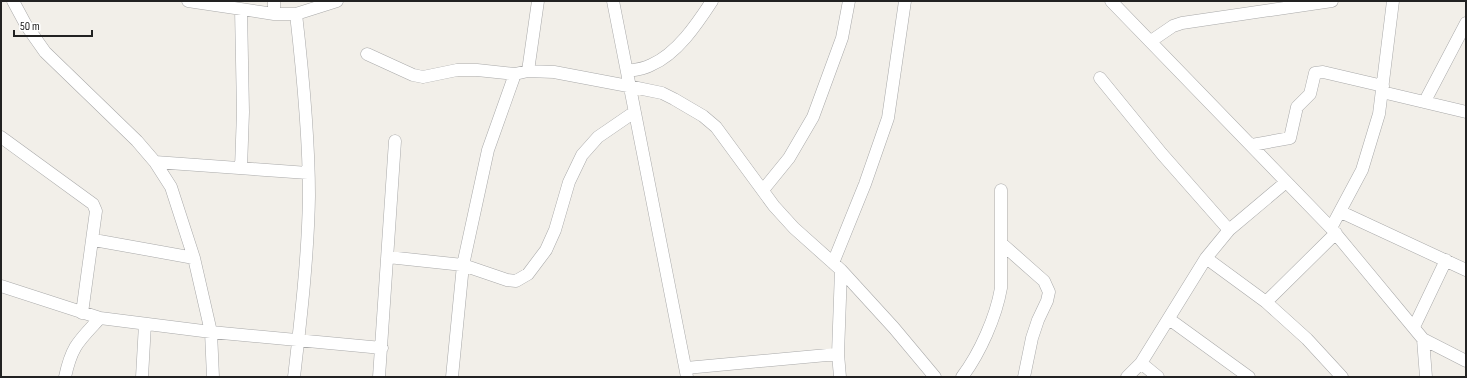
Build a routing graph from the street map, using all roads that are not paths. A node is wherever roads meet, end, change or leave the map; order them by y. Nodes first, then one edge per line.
1 (13, 1) edge
2 (188, 1) edge
3 (274, 1) edge
4 (337, 1) edge
5 (538, 1) edge
6 (613, 1) edge
7 (712, 1) edge
8 (849, 1) edge
9 (905, 1) edge
10 (1111, 1) edge
11 (1332, 1) edge
12 (1393, 1) edge
13 (1276, 5) edge
14 (241, 9) junction
15 (274, 14) junction
16 (296, 14) junction
17 (1466, 23) edge
18 (1151, 41) junction
19 (367, 54) dead end
20 (528, 71) junction
21 (627, 71) junction
22 (515, 74) junction
23 (1100, 78) dead end
24 (628, 86) junction
25 (1383, 89) junction
26 (1425, 101) junction
27 (1466, 112) edge
28 (633, 113) junction
29 (1, 137) edge
30 (395, 141) dead end
31 (1252, 145) junction
32 (155, 162) junction
33 (240, 168) junction
34 (308, 173) junction
35 (1286, 182) junction
36 (763, 190) junction
37 (1001, 190) dead end
38 (1341, 212) junction
39 (1229, 230) junction
40 (1334, 230) junction
41 (94, 240) junction
42 (1001, 243) junction
43 (388, 257) junction
44 (194, 258) junction
45 (1206, 258) junction
46 (1446, 260) junction
47 (463, 265) junction
48 (837, 266) junction
49 (1466, 270) edge
50 (1, 286) edge
51 (1266, 302) junction
52 (82, 313) junction
53 (100, 318) junction
54 (1169, 319) junction
55 (145, 324) junction
56 (1414, 327) junction
57 (211, 332) junction
58 (1423, 339) junction
59 (298, 340) junction
60 (382, 348) junction
61 (838, 354) junction
62 (1466, 361) edge
63 (1140, 363) junction
64 (687, 373) edge
65 (65, 377) edge
66 (142, 377) edge
67 (212, 377) edge
68 (294, 377) edge
69 (379, 377) edge
70 (452, 377) edge
71 (840, 377) edge
72 (936, 377) edge
73 (962, 377) edge
74 (1024, 377) edge
75 (1127, 377) edge
76 (1158, 377) edge
77 (1249, 377) edge
78 (1342, 377) edge
79 (1426, 377) edge

1 - 32 street
2 - 14 street
3 - 15 street
4 - 16 street
5 - 20 street
6 - 21 street
7 - 21 street
8 - 36 street
9 - 48 street
10 - 18 street
11 - 13 street
12 - 25 street
13 - 18 street
14 - 15 street
14 - 33 street
15 - 16 street
16 - 34 street
17 - 26 street
18 - 31 street
19 - 22 street
20 - 22 street
20 - 24 street
21 - 24 street
22 - 47 street
23 - 39 street
24 - 28 street
24 - 36 street
25 - 26 street
25 - 31 street
25 - 38 street
26 - 27 street
28 - 47 street
28 - 64 street
29 - 41 street
30 - 43 street
31 - 35 street
32 - 33 street
32 - 44 street
33 - 34 street
34 - 59 street
35 - 39 street
35 - 40 street
36 - 48 street
37 - 42 street
38 - 40 street
38 - 46 street
39 - 45 street
40 - 51 street
40 - 56 street
41 - 44 street
41 - 52 street
42 - 73 street
42 - 74 street
43 - 47 street
43 - 60 street
44 - 57 street
45 - 51 street
45 - 54 street
46 - 49 street
46 - 56 street
47 - 70 street
48 - 61 street
48 - 72 street
50 - 52 street
51 - 78 street
52 - 53 street
53 - 55 street
53 - 65 street
54 - 63 street
54 - 77 street
55 - 57 street
55 - 66 street
56 - 58 street
57 - 59 street
57 - 67 street
58 - 62 street
58 - 79 street
59 - 60 street
59 - 68 street
60 - 69 street
61 - 64 street
61 - 71 street
63 - 75 street
63 - 76 street

